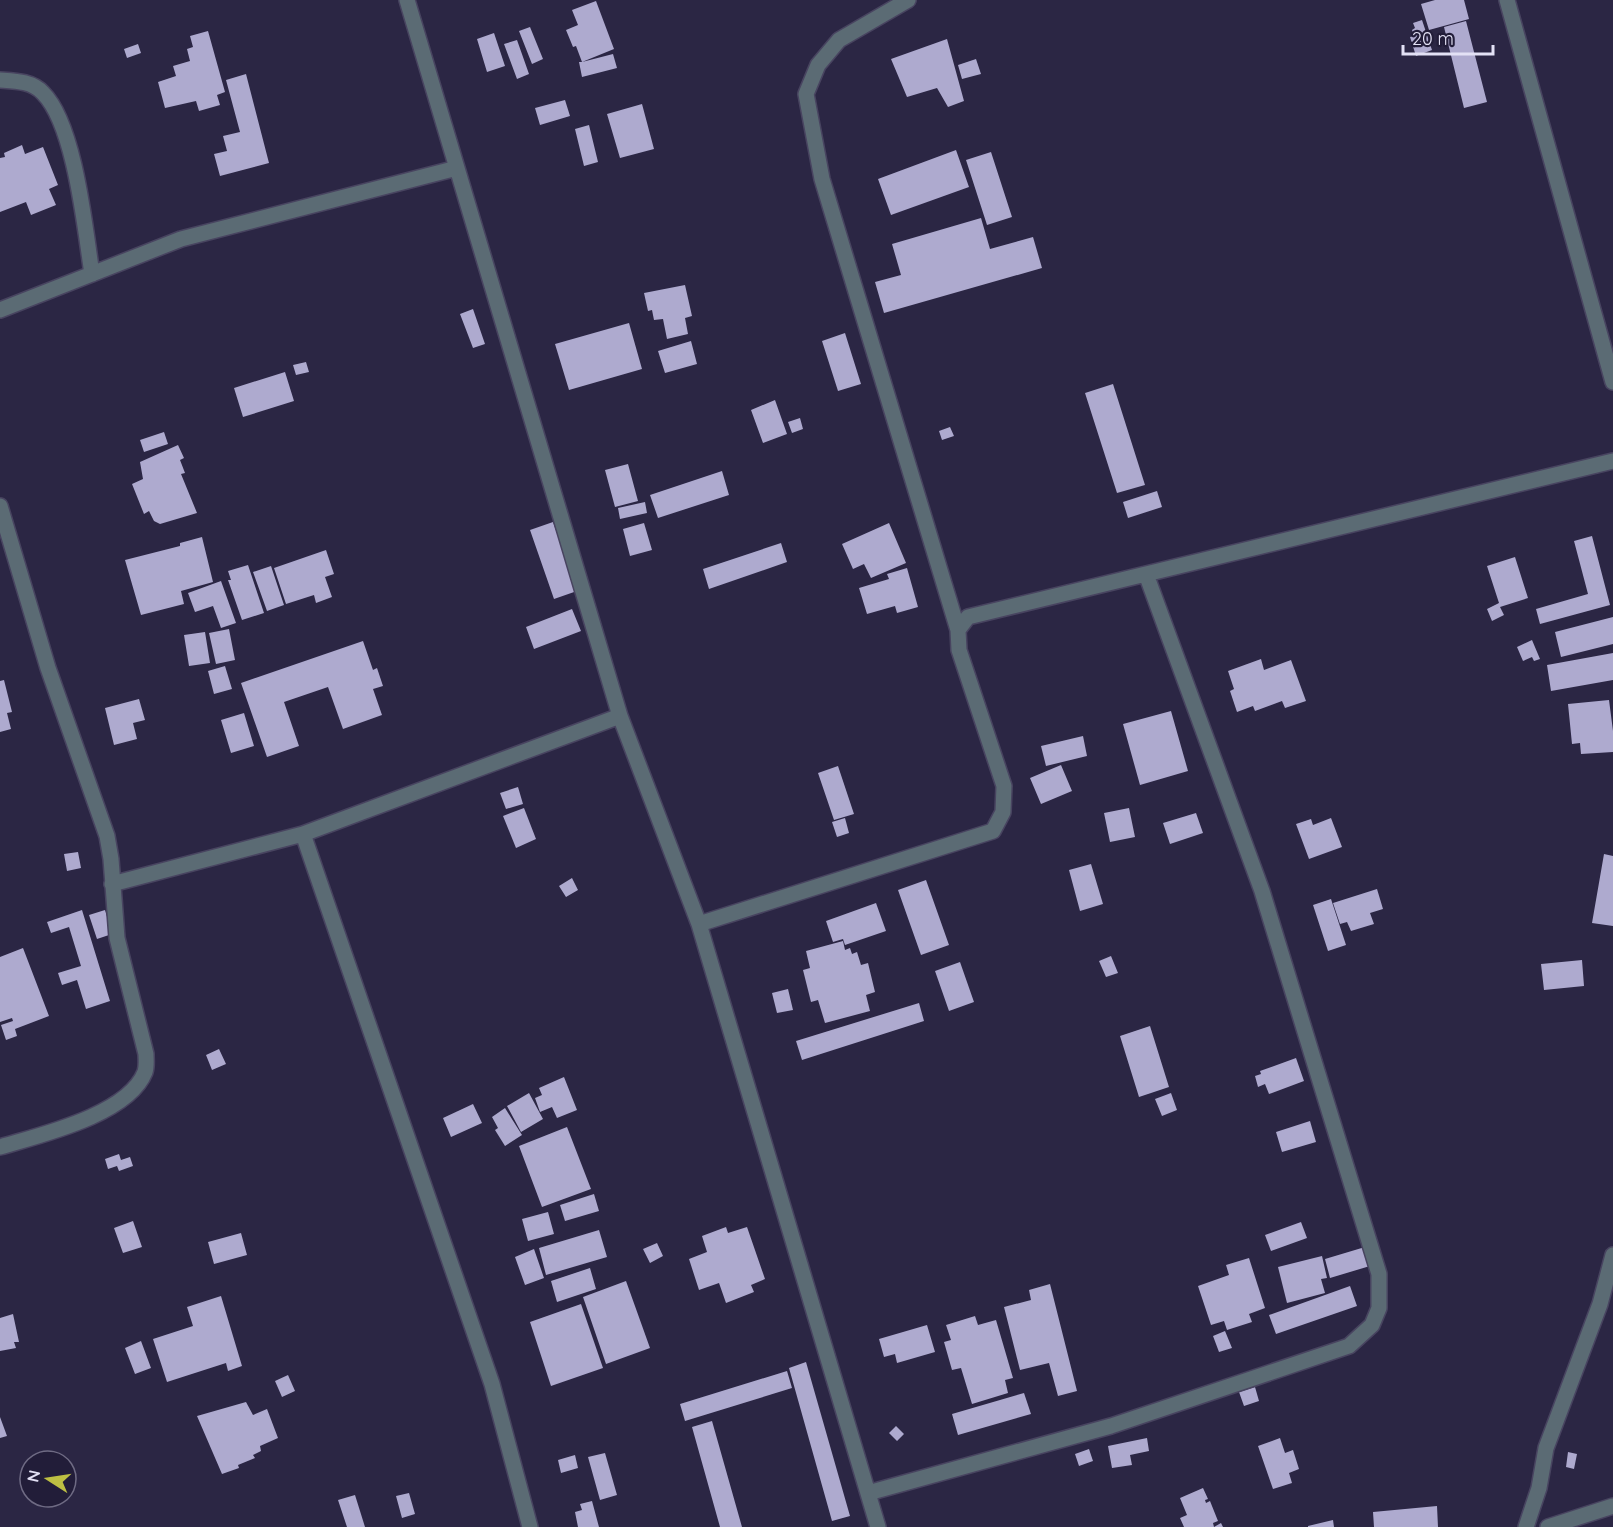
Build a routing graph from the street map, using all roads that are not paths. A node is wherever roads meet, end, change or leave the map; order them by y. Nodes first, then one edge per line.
1 (407, 0) edge
2 (908, 0) edge
3 (1507, 0) edge
4 (0, 80) edge
5 (457, 168) junction
6 (92, 274) junction
7 (0, 310) edge
8 (1613, 382) edge
9 (1613, 461) edge
10 (0, 506) edge
11 (1146, 574) junction
12 (958, 630) junction
13 (620, 716) junction
14 (303, 834) junction
15 (112, 884) junction
16 (699, 924) junction
17 (0, 1147) edge
18 (1613, 1255) edge
19 (868, 1493) junction
20 (1613, 1506) edge
21 (530, 1527) edge
22 (878, 1527) edge
23 (1526, 1527) edge
24 (1548, 1527) edge

1 - 5 street
2 - 12 street
3 - 8 street
4 - 6 street
5 - 6 street
5 - 13 street
6 - 7 street
9 - 11 street
10 - 15 street
11 - 12 street
11 - 19 street
12 - 16 street
13 - 14 street
13 - 16 street
14 - 15 street
14 - 21 street
15 - 17 street
16 - 19 street
18 - 23 street
19 - 22 street
20 - 24 street

